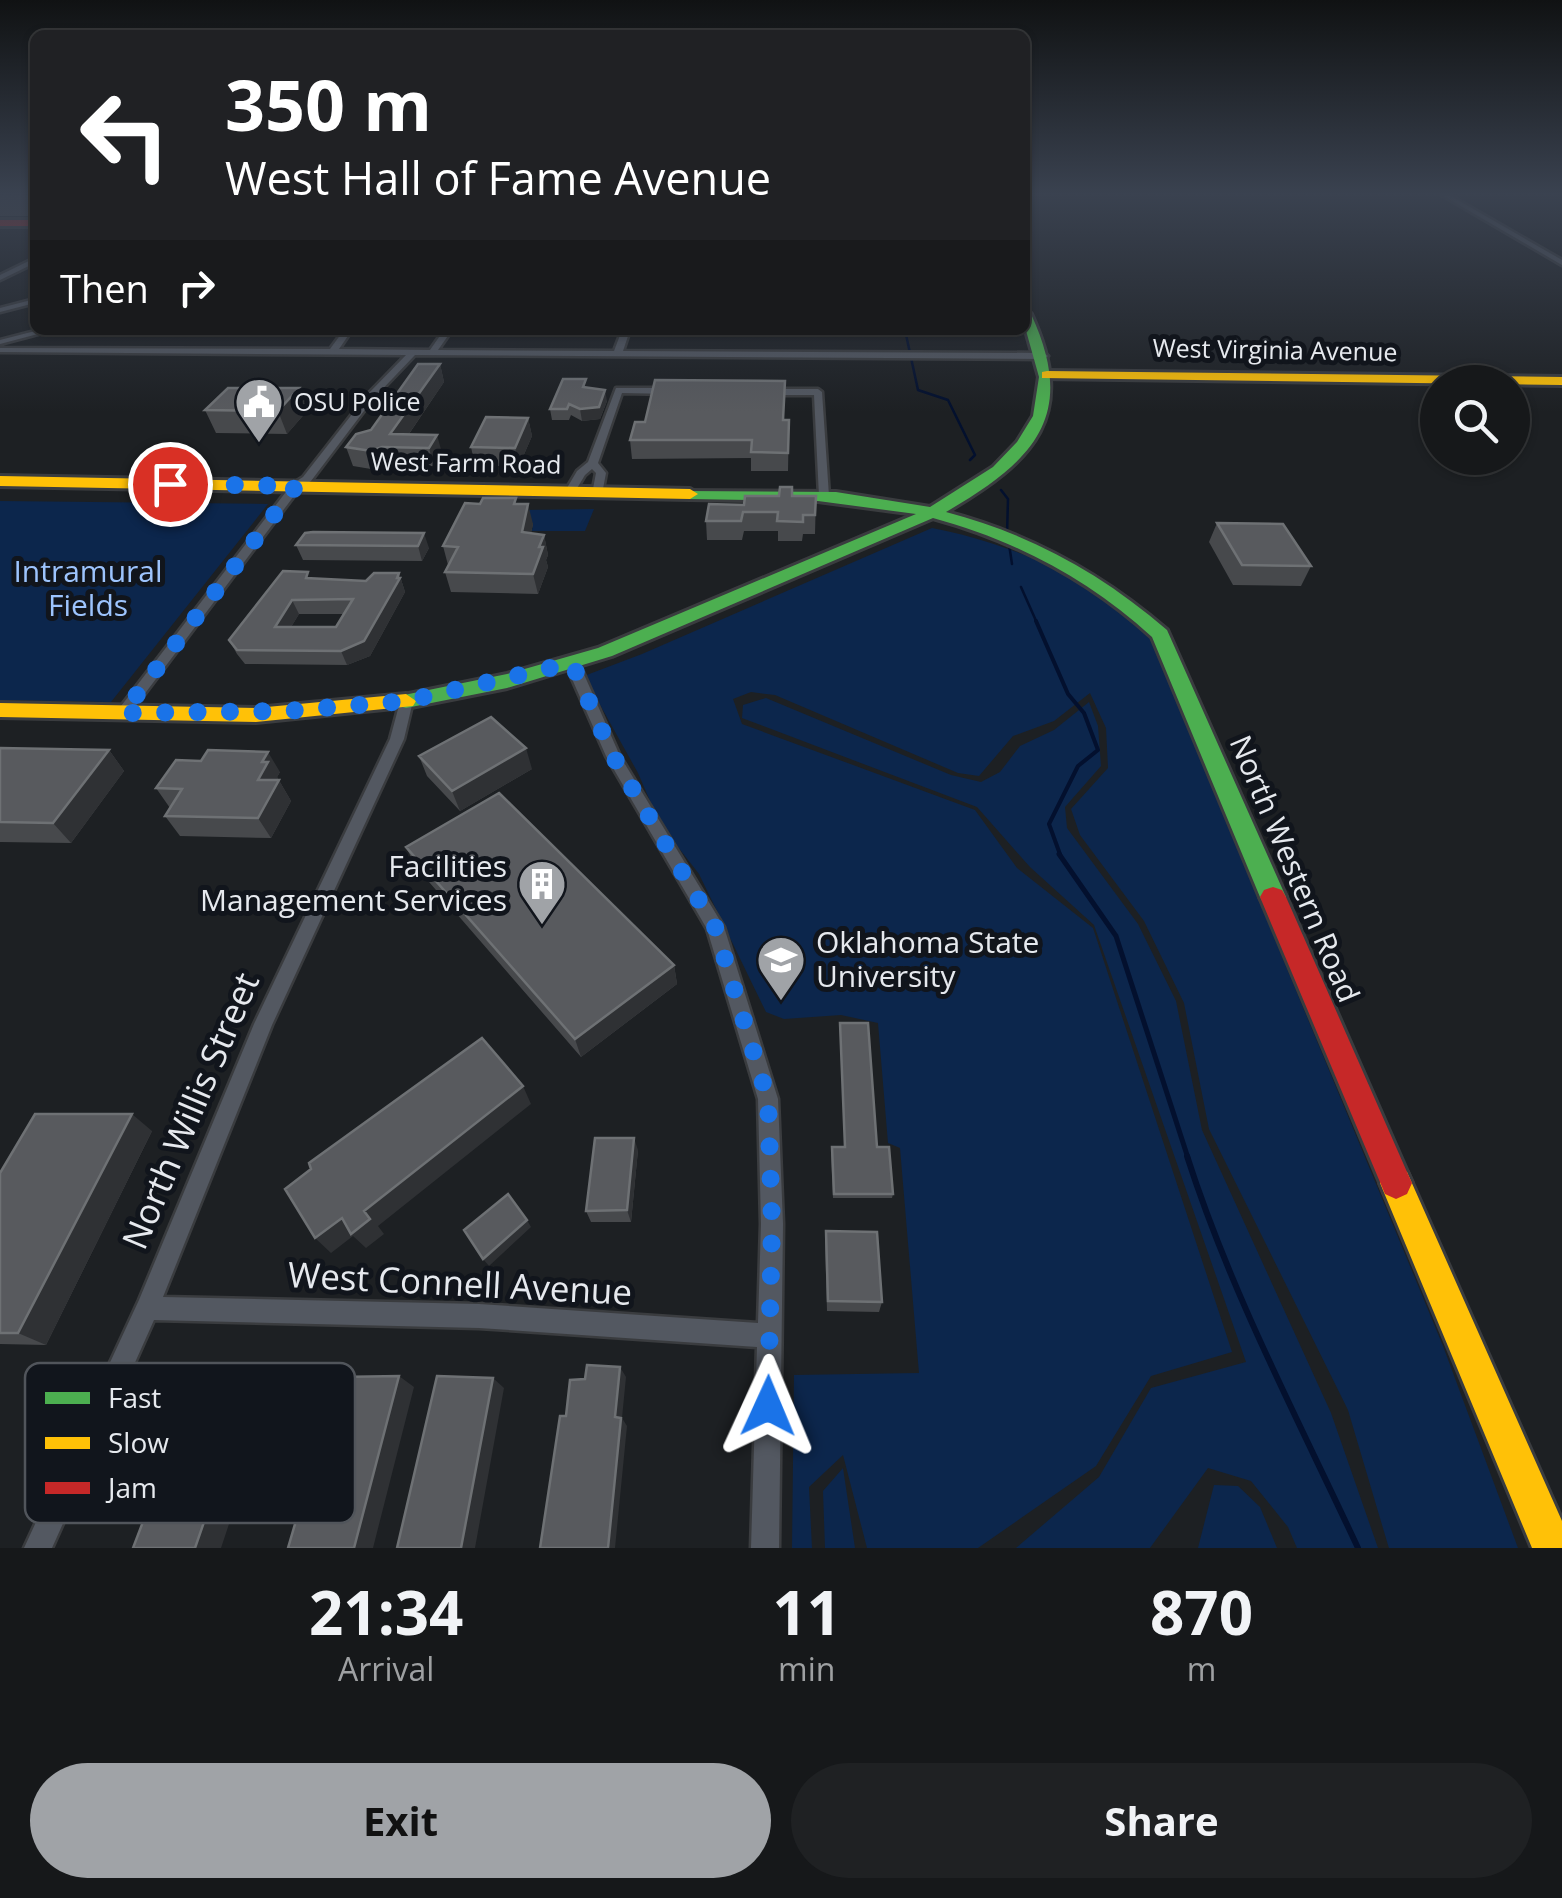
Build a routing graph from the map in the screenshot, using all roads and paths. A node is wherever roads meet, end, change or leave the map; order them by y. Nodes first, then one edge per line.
1 (30, 303) edge
2 (0, 310) edge
3 (1030, 328) edge
4 (30, 335) edge
5 (49, 335) edge
6 (345, 335) edge
7 (444, 335) edge
8 (624, 335) edge
9 (0, 342) edge
10 (0, 350) edge
11 (48, 350) junction
12 (332, 354) junction
13 (412, 354) junction
14 (430, 354) junction
15 (617, 355) junction
16 (1045, 366) junction
17 (1562, 381) edge
18 (678, 391) edge
19 (758, 392) edge
20 (593, 463) junction
21 (0, 480) edge
22 (296, 486) junction
23 (569, 493) junction
24 (597, 494) junction
25 (824, 496) junction
26 (876, 502) junction
27 (929, 513) junction
28 (885, 531) junction
29 (572, 663) junction
30 (406, 701) junction
31 (0, 710) edge
32 (123, 713) junction
33 (148, 1308) junction
34 (769, 1336) junction
35 (123, 1363) edge
36 (49, 1523) edge
37 (38, 1548) edge
38 (765, 1548) edge
39 (1553, 1548) edge

1 - 2 street
3 - 16 main road
4 - 9 street
5 - 11 street
6 - 12 street
7 - 14 street
8 - 15 street
10 - 11 street
11 - 12 street
12 - 13 street
13 - 14 street
13 - 22 street
14 - 15 street
15 - 16 street
16 - 17 main road, West Virginia Avenue
16 - 27 main road
18 - 20 street
19 - 25 street
20 - 23 street
20 - 24 street
21 - 22 main road, West Farm Road
22 - 23 main road, West Farm Road
22 - 32 street
23 - 24 main road, West Farm Road
24 - 25 main road, West Farm Road
25 - 26 main road, West Farm Road
26 - 27 main road, West Farm Road
26 - 28 main road
27 - 28 main road
27 - 39 main road, North Western Road
28 - 29 main road
29 - 30 main road
29 - 34 street
30 - 32 main road
30 - 33 street, North Willis Street
31 - 32 main road
33 - 34 street, West Connell Avenue
33 - 35 street, North Willis Street
34 - 38 street
36 - 37 street, North Willis Street

